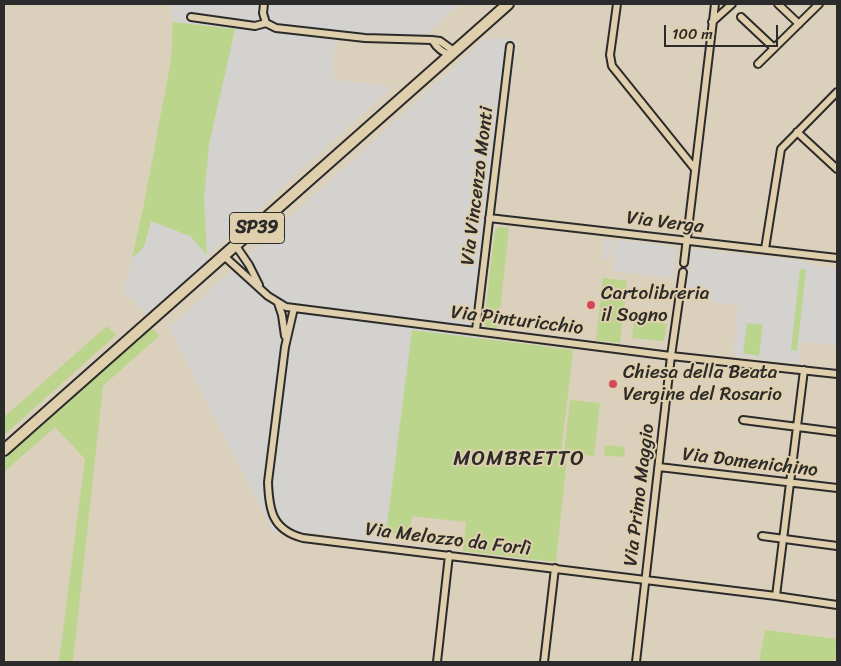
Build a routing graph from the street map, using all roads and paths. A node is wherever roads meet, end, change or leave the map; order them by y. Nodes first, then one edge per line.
1 (264, 4) edge
2 (508, 4) edge
3 (617, 4) edge
4 (715, 4) edge
5 (732, 4) edge
6 (778, 4) edge
7 (819, 4) edge
8 (191, 17) dead end
9 (741, 17) dead end
10 (712, 22) junction
11 (266, 23) junction
12 (799, 24) junction
13 (510, 46) dead end
14 (774, 48) junction
15 (451, 55) junction
16 (758, 64) dead end
17 (837, 92) edge
18 (797, 132) junction
19 (695, 169) junction
20 (837, 169) edge
21 (489, 218) junction
22 (686, 240) junction
23 (236, 246) junction
24 (765, 250) junction
25 (224, 256) junction
26 (837, 258) edge
27 (684, 263) dead end
28 (682, 272) dead end
29 (259, 286) junction
30 (278, 302) junction
31 (294, 308) junction
32 (476, 330) junction
33 (285, 347) junction
34 (671, 356) junction
35 (804, 370) junction
36 (837, 374) edge
37 (743, 420) dead end
38 (797, 426) junction
39 (837, 432) edge
40 (4, 450) edge
41 (659, 467) junction
42 (790, 482) junction
43 (837, 488) edge
44 (762, 536) dead end
45 (783, 539) junction
46 (837, 546) edge
47 (449, 555) junction
48 (555, 568) junction
49 (646, 580) junction
50 (776, 596) junction
51 (837, 605) edge
52 (437, 662) edge
53 (544, 662) edge
54 (636, 662) edge

1 - 11 street
2 - 15 main road, SP39
3 - 19 street
4 - 10 street
5 - 10 street
6 - 12 street
7 - 12 street
8 - 11 street
9 - 14 street
10 - 19 street
11 - 15 street
12 - 14 street
13 - 21 street, Via Vincenzo Monti
14 - 16 street
15 - 23 main road, SP39
17 - 18 street
18 - 20 street
18 - 24 street
19 - 22 street
21 - 22 street, Via Verga
21 - 32 street, Via Vincenzo Monti
22 - 24 street, Via Verga
22 - 27 street
23 - 25 main road, SP39
23 - 29 street
24 - 26 street, Via Verga
25 - 29 street, Via Pinturicchio
25 - 40 main road, SP39
28 - 34 street, Via Primo Maggio
29 - 30 street, Via Pinturicchio
30 - 31 street, Via Pinturicchio
30 - 33 street
31 - 32 street, Via Pinturicchio
31 - 33 street, Via Melozzo da Forlì
32 - 34 street, Via Pinturicchio
33 - 47 street, Via Melozzo da Forlì
34 - 35 street, Via Pinturicchio
34 - 41 street, Via Primo Maggio
35 - 36 street, Via Pinturicchio
35 - 38 street
37 - 38 street
38 - 39 street
38 - 42 street
41 - 42 street, Via Domenichino
41 - 49 street, Via Primo Maggio
42 - 43 street, Via Domenichino
42 - 45 street
44 - 45 street
45 - 46 street
45 - 50 street
47 - 48 street, Via Melozzo da Forlì
47 - 52 street
48 - 49 street, Via Melozzo da Forlì
48 - 53 street
49 - 50 street, Via Melozzo da Forlì
49 - 54 street, Via Primo Maggio
50 - 51 street, Via Melozzo da Forlì

